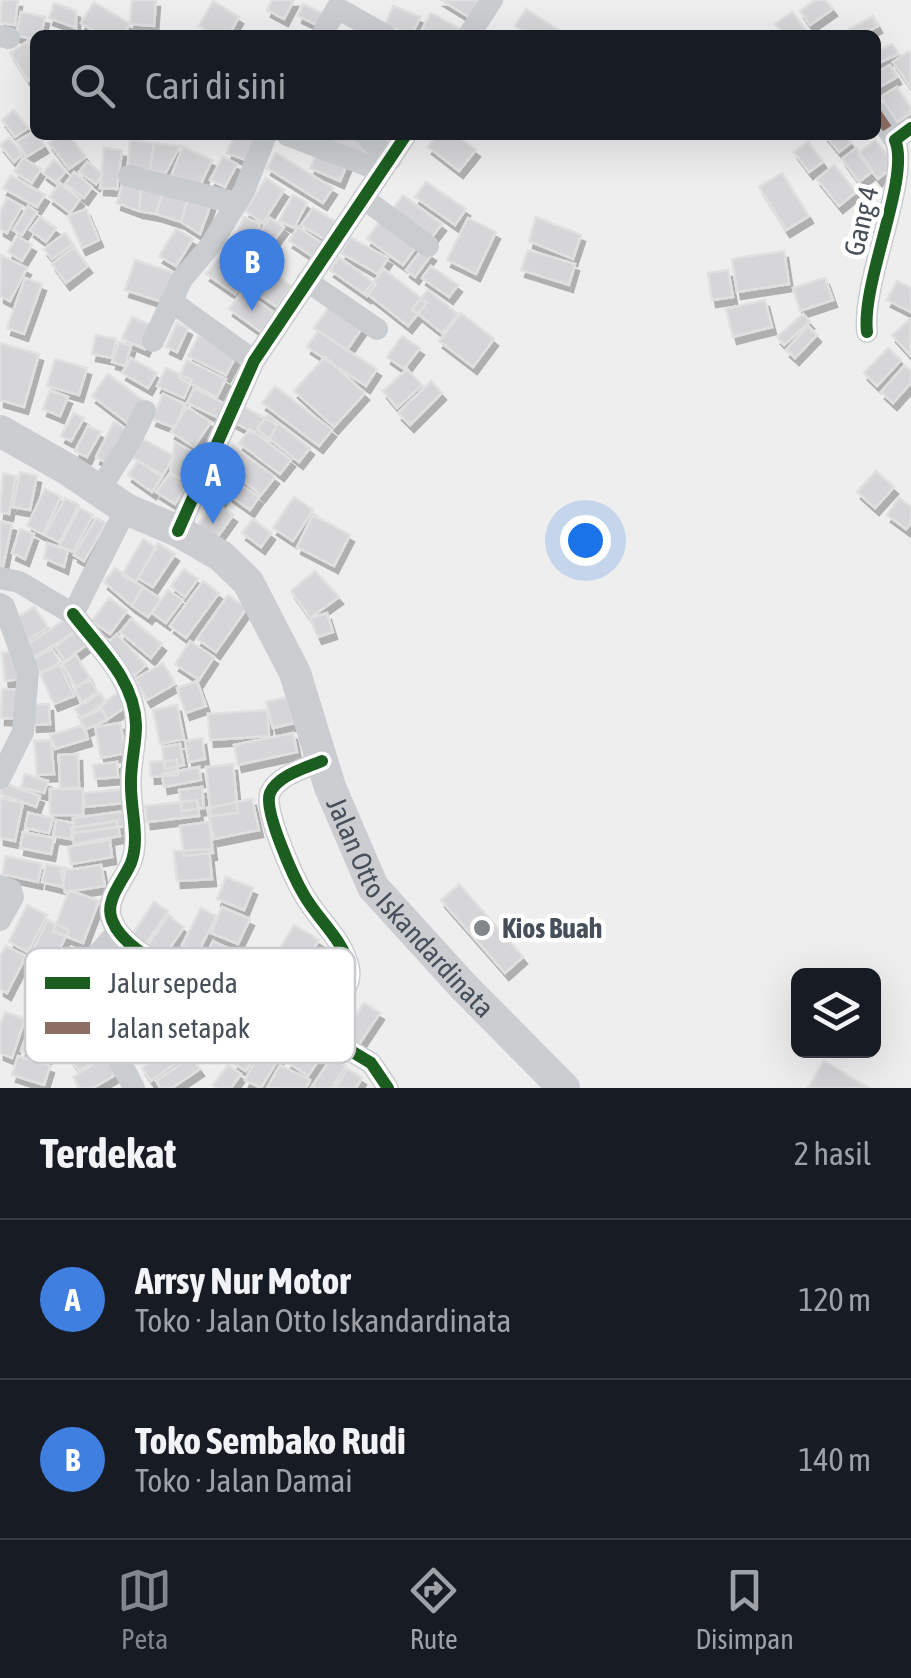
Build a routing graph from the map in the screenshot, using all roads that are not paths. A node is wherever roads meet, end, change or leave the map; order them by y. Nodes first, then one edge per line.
1 (492, 0) edge
2 (327, 4) edge
3 (323, 30) edge
4 (375, 30) edge
5 (473, 30) edge
6 (881, 118) edge
7 (264, 140) edge
8 (304, 140) edge
9 (368, 140) edge
10 (403, 140) edge
11 (904, 145) edge
12 (386, 165) junction
13 (130, 176) dead end
14 (363, 198) junction
15 (236, 203) junction
16 (428, 246) dead end
17 (308, 281) junction
18 (171, 301) junction
19 (377, 329) dead end
20 (867, 332) dead end
21 (153, 341) dead end
22 (254, 361) junction
23 (145, 411) dead end
24 (0, 431) edge
25 (113, 500) junction
26 (178, 531) junction
27 (0, 578) edge
28 (0, 604) edge
29 (73, 614) junction
30 (322, 761) junction
31 (0, 778) edge
32 (0, 886) edge
33 (0, 920) edge
34 (118, 931) junction
35 (103, 948) edge
36 (137, 948) edge
37 (341, 948) edge
38 (355, 1053) edge
39 (121, 1063) edge
40 (134, 1088) edge
41 (388, 1088) edge
42 (564, 1088) edge

1 - 5 street
2 - 3 street
2 - 4 street
6 - 11 street
7 - 15 street
8 - 12 street
9 - 12 street
10 - 12 street
11 - 20 street, Gang 4
12 - 14 street
13 - 15 street
14 - 16 street
14 - 17 street
15 - 18 street
17 - 19 street
17 - 22 street
18 - 21 street
18 - 22 street
22 - 26 street
23 - 25 street
24 - 25 main road, Jalan Otto Iskandardinata
25 - 26 main road, Jalan Otto Iskandardinata
25 - 29 street
26 - 30 main road, Jalan Otto Iskandardinata
27 - 29 street
28 - 31 street
29 - 34 street
30 - 37 street
30 - 42 main road, Jalan Otto Iskandardinata
32 - 33 street
34 - 35 street
34 - 36 street
38 - 41 street
39 - 40 street

